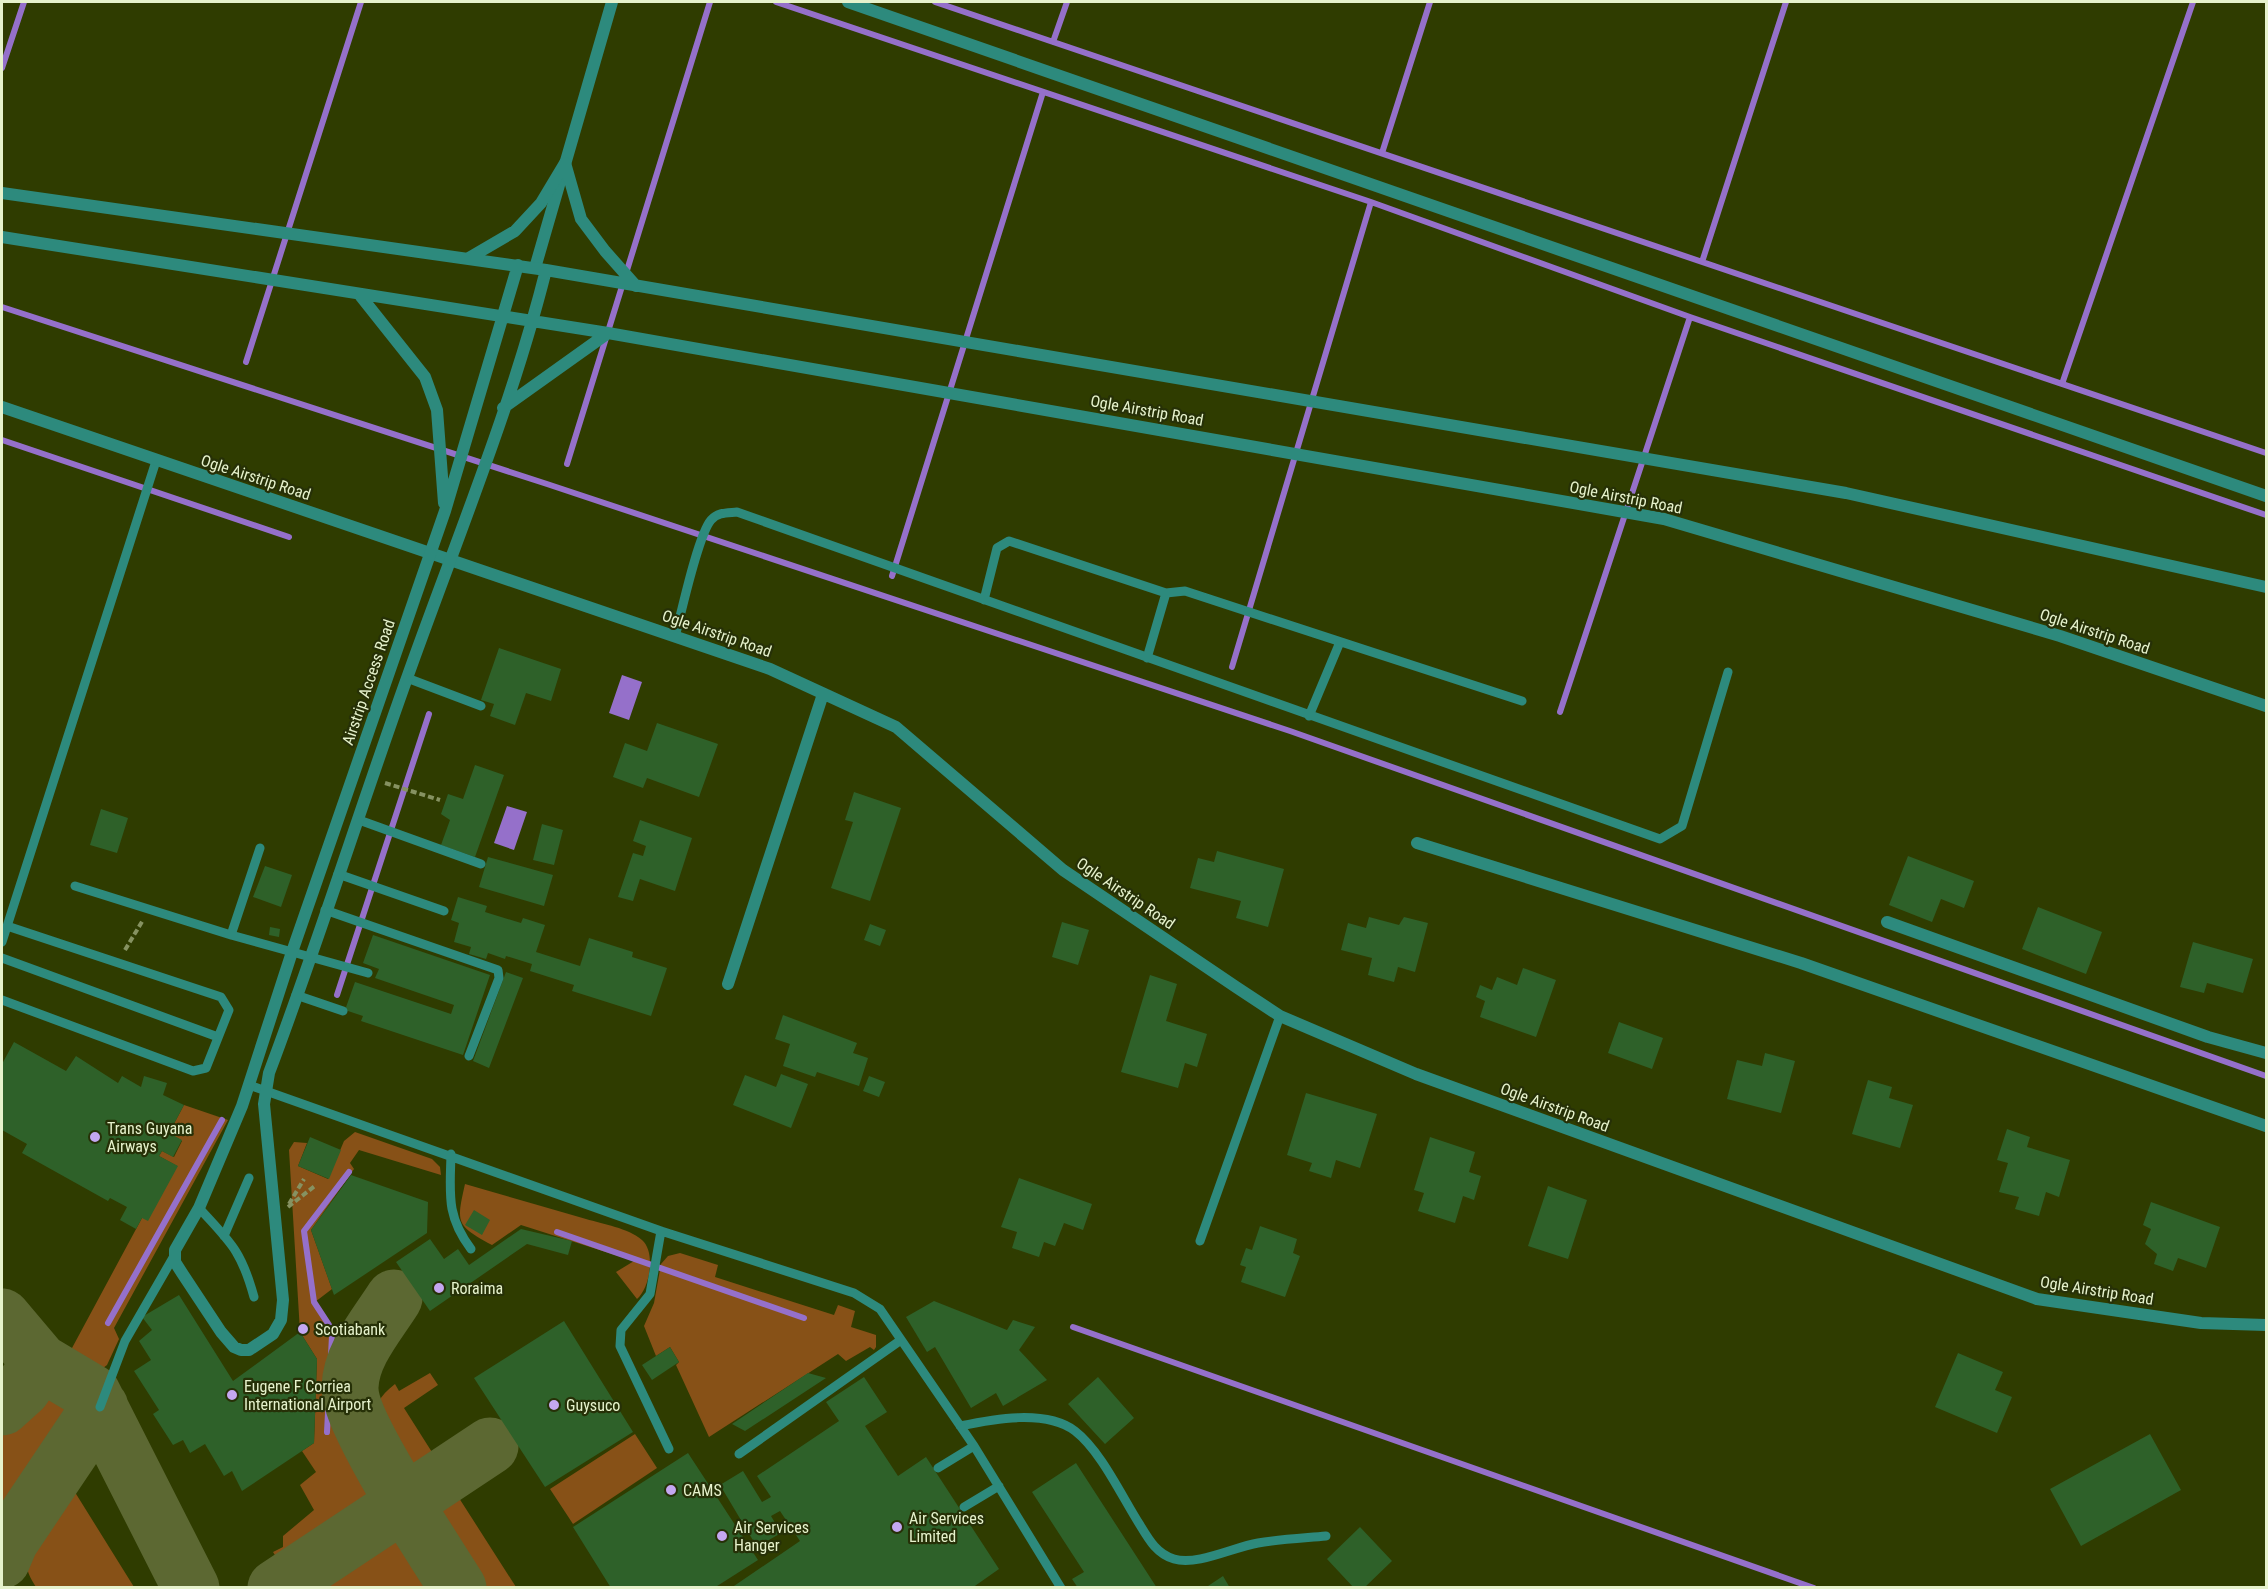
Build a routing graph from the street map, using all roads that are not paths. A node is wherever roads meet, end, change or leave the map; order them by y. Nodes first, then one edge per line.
1 (612, 2) edge
2 (848, 2) edge
3 (565, 163) junction
4 (2, 193) edge
5 (2, 237) edge
6 (469, 258) junction
7 (518, 265) junction
8 (540, 269) junction
9 (636, 286) junction
10 (358, 294) junction
11 (502, 316) junction
12 (533, 321) junction
13 (608, 333) junction
14 (2, 407) edge
15 (503, 408) junction
16 (156, 461) junction
17 (2266, 496) edge
18 (445, 511) junction
19 (429, 552) junction
20 (452, 560) junction
21 (2266, 586) edge
22 (1166, 593) junction
23 (984, 600) junction
24 (675, 636) junction
25 (1340, 642) junction
26 (1147, 658) junction
27 (1728, 672) dead end
28 (407, 678) junction
29 (823, 694) junction
30 (1522, 701) dead end
31 (481, 706) dead end
32 (2266, 706) edge
33 (1309, 716) junction
34 (359, 820) junction
35 (1417, 843) dead end
36 (260, 848) dead end
37 (481, 864) dead end
38 (338, 874) junction
39 (75, 886) dead end
40 (325, 910) junction
41 (444, 912) dead end
42 (1887, 922) dead end
43 (7, 926) junction
44 (231, 935) junction
45 (2, 942) edge
46 (292, 952) junction
47 (309, 957) junction
48 (2, 958) edge
49 (368, 973) dead end
50 (728, 984) dead end
51 (297, 995) junction
52 (2, 1000) edge
53 (340, 1010) dead end
54 (1280, 1016) junction
55 (218, 1037) junction
56 (2266, 1053) edge
57 (469, 1056) dead end
58 (249, 1085) junction
59 (265, 1089) junction
60 (2266, 1126) edge
61 (452, 1154) junction
62 (249, 1178) dead end
63 (199, 1208) junction
64 (662, 1231) junction
65 (224, 1236) junction
66 (1200, 1241) dead end
67 (471, 1250) dead end
68 (174, 1256) junction
69 (254, 1297) dead end
70 (2266, 1325) edge
71 (901, 1340) junction
72 (100, 1407) dead end
73 (960, 1426) junction
74 (974, 1446) junction
75 (669, 1449) dead end
76 (739, 1454) dead end
77 (938, 1468) dead end
78 (999, 1486) junction
79 (964, 1507) dead end
80 (1326, 1536) dead end
81 (1061, 1587) edge

1 - 3 street
2 - 17 street
3 - 6 street
3 - 8 street
3 - 9 street
4 - 6 street
5 - 10 street, Ogle Airstrip Road
6 - 7 street
7 - 8 street
7 - 11 street, Airstrip Access Road
8 - 9 street
8 - 12 street
9 - 21 street
10 - 11 street, Ogle Airstrip Road
10 - 18 street
11 - 12 street, Ogle Airstrip Road
11 - 18 street, Airstrip Access Road
12 - 13 street, Ogle Airstrip Road
12 - 15 street
13 - 15 street
13 - 32 street, Ogle Airstrip Road
14 - 16 street, Ogle Airstrip Road
15 - 20 street
16 - 19 street, Ogle Airstrip Road
16 - 43 lane
18 - 19 street, Airstrip Access Road
19 - 20 street, Ogle Airstrip Road
19 - 46 street, Airstrip Access Road
20 - 24 street, Ogle Airstrip Road
20 - 28 street
22 - 23 lane
22 - 25 lane
22 - 26 lane
23 - 24 lane
23 - 26 lane
24 - 29 street, Ogle Airstrip Road
25 - 30 lane
25 - 33 lane
26 - 33 lane
27 - 33 lane
28 - 31 lane
28 - 34 street
29 - 50 street
29 - 54 street, Ogle Airstrip Road
34 - 37 lane
34 - 38 street
35 - 60 street
36 - 44 lane
38 - 40 street
38 - 41 lane
39 - 44 lane
40 - 47 street
40 - 57 lane
42 - 56 street
43 - 45 lane
43 - 55 lane
44 - 46 lane
46 - 47 lane
46 - 58 street, Airstrip Access Road
47 - 49 lane
47 - 51 street
48 - 55 lane
51 - 53 lane
51 - 59 street
52 - 55 lane
54 - 66 lane
54 - 70 street, Ogle Airstrip Road
58 - 59 lane
58 - 63 street, Airstrip Access Road
59 - 61 lane
59 - 68 street
61 - 64 lane
61 - 67 lane
62 - 65 lane
63 - 65 lane
63 - 68 street, Airstrip Access Road
64 - 71 lane
64 - 75 lane
65 - 69 lane
68 - 72 lane
71 - 73 lane
71 - 76 lane
73 - 74 lane
73 - 80 lane
74 - 77 lane
74 - 78 lane
78 - 79 lane
78 - 81 lane

